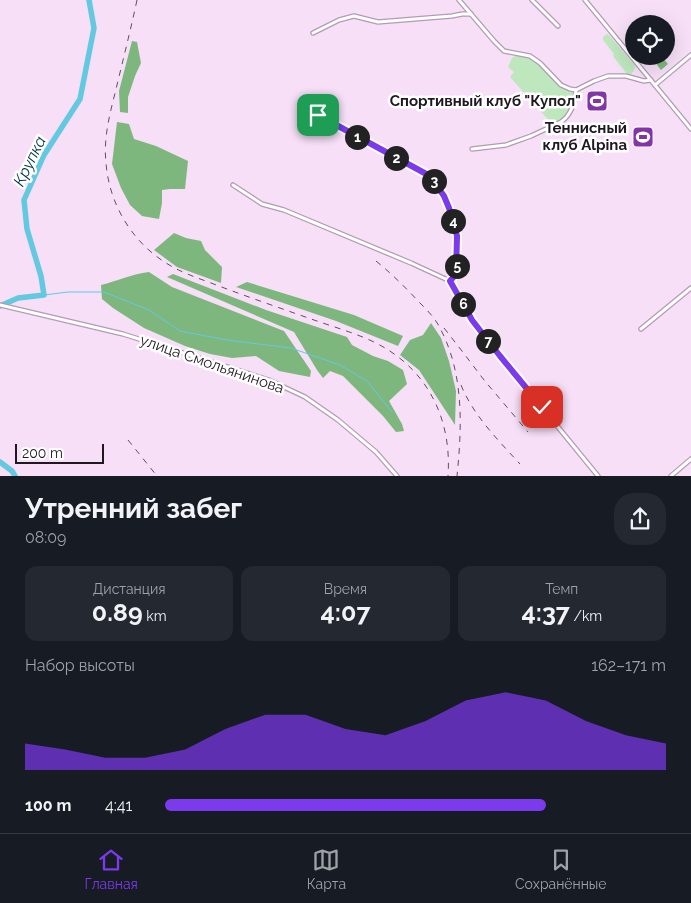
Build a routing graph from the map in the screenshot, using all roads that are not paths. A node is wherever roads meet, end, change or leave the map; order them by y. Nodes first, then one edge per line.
1 (459, 0) edge
2 (532, 0) edge
3 (585, 0) edge
4 (471, 14) junction
5 (558, 26) dead end
6 (313, 33) dead end
7 (691, 55) edge
8 (651, 80) junction
9 (655, 85) junction
10 (576, 90) junction
11 (318, 115) dead end
12 (691, 129) edge
13 (472, 149) dead end
14 (233, 185) dead end
15 (450, 281) junction
16 (691, 288) edge
17 (0, 305) edge
18 (640, 329) dead end
19 (691, 459) edge
20 (397, 476) edge
21 (598, 476) edge
22 (671, 476) edge

1 - 4 street
2 - 5 street
3 - 8 street
4 - 6 street
4 - 10 street
7 - 9 street
8 - 9 street
8 - 10 street
9 - 12 street
10 - 13 street
11 - 15 street
14 - 15 street
15 - 21 street
16 - 18 street
17 - 20 street, улица Смольянинова
19 - 22 street

